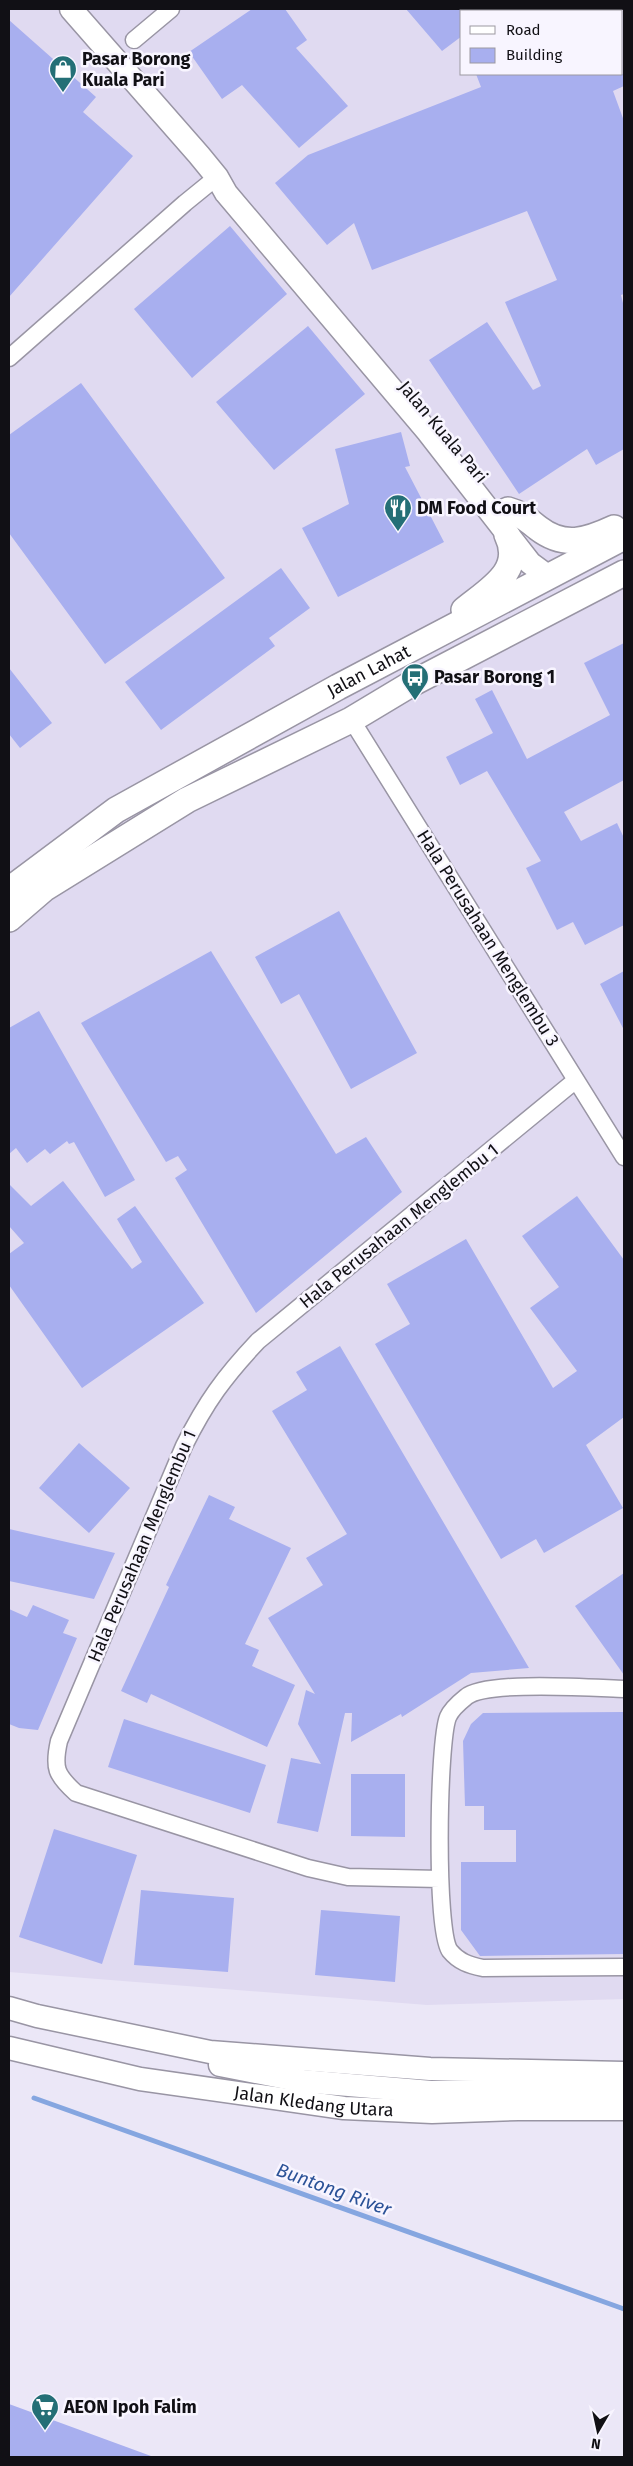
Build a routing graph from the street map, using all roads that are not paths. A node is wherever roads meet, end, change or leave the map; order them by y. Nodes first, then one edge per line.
1 (71, 9) edge
2 (171, 9) edge
3 (134, 40) dead end
4 (217, 177) junction
5 (9, 358) edge
6 (508, 510) junction
7 (624, 523) edge
8 (507, 535) junction
9 (624, 537) edge
10 (624, 557) edge
11 (624, 574) edge
12 (549, 577) junction
13 (442, 634) junction
14 (351, 720) junction
15 (9, 890) edge
16 (9, 919) edge
17 (576, 1080) junction
18 (624, 1157) edge
19 (624, 1689) edge
20 (440, 1879) junction
21 (624, 1967) edge
22 (9, 2008) edge
23 (130, 2036) junction
24 (9, 2048) edge
25 (624, 2073) edge
26 (624, 2089) edge
27 (624, 2109) edge

1 - 4 main road, Jalan Kuala Pari
2 - 3 street
4 - 5 street
4 - 6 main road, Jalan Kuala Pari
4 - 8 main road, Jalan Kuala Pari
6 - 7 main road
6 - 12 main road, Jalan Kuala Pari
8 - 12 main road, Jalan Kuala Pari
8 - 13 main road
9 - 12 main road, Jalan Lahat
10 - 12 main road
11 - 14 main road
12 - 13 main road, Jalan Lahat
12 - 14 main road
13 - 15 main road, Jalan Lahat
14 - 16 main road
14 - 17 street, Hala Perusahaan Menglembu 3
17 - 18 street, Hala Perusahaan Menglembu 3
17 - 20 street, Hala Perusahaan Menglembu 1
19 - 20 street
20 - 21 street
22 - 23 main road
23 - 25 main road
23 - 26 main road
24 - 27 main road, Jalan Kledang Utara

